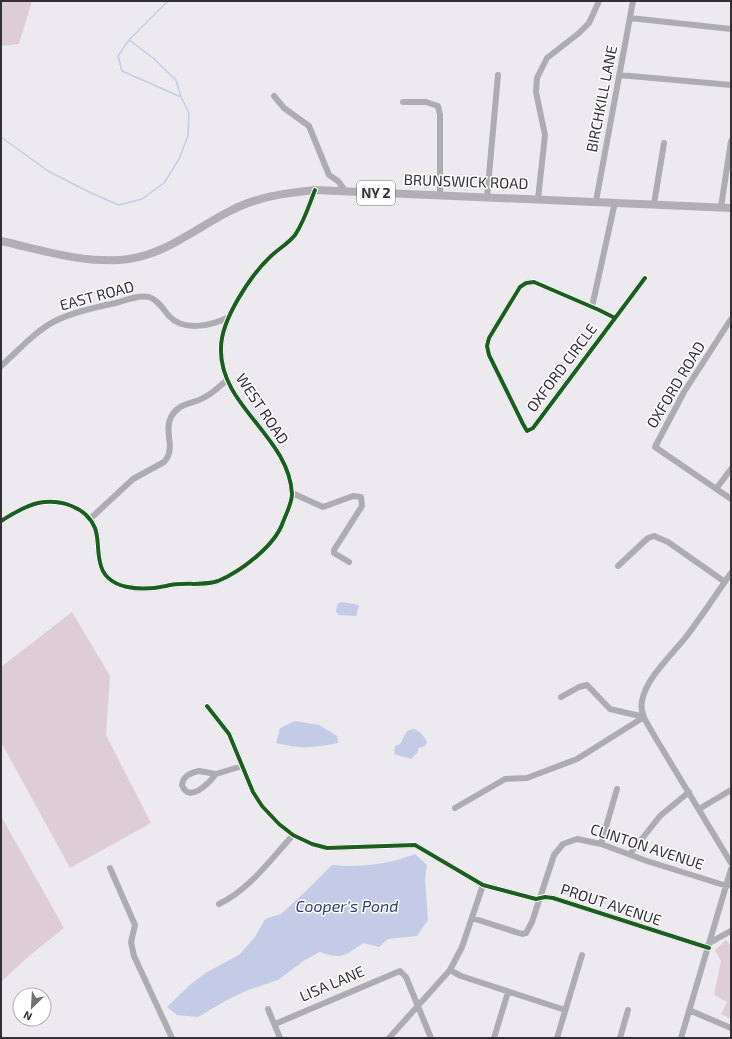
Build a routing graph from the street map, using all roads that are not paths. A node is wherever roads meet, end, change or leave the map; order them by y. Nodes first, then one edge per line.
1 (599, 1) edge
2 (633, 1) edge
3 (630, 18) junction
4 (731, 29) edge
5 (619, 75) junction
6 (498, 76) dead end
7 (731, 85) edge
8 (274, 96) dead end
9 (403, 102) dead end
10 (731, 141) edge
11 (664, 143) dead end
12 (314, 190) junction
13 (346, 192) junction
14 (440, 194) junction
15 (487, 196) junction
16 (538, 199) junction
17 (596, 201) junction
18 (615, 202) junction
19 (654, 204) junction
20 (721, 207) junction
21 (731, 208) edge
22 (1, 241) edge
23 (645, 278) dead end
24 (592, 306) junction
25 (229, 317) junction
26 (615, 318) junction
27 (731, 319) edge
28 (1, 366) edge
29 (227, 380) junction
30 (731, 469) edge
31 (716, 489) junction
32 (292, 493) junction
33 (731, 499) edge
34 (90, 519) junction
35 (1, 522) edge
36 (349, 562) dead end
37 (618, 566) dead end
38 (731, 573) edge
39 (725, 582) junction
40 (562, 698) dead end
41 (207, 706) dead end
42 (644, 718) junction
43 (242, 766) junction
44 (216, 774) junction
45 (617, 789) dead end
46 (731, 790) edge
47 (689, 792) junction
48 (455, 808) dead end
49 (699, 809) junction
50 (293, 835) junction
51 (601, 844) junction
52 (630, 854) junction
53 (731, 861) edge
54 (110, 868) dead end
55 (731, 869) edge
56 (483, 885) junction
57 (727, 886) junction
58 (540, 898) junction
59 (220, 904) dead end
60 (472, 918) junction
61 (731, 931) edge
62 (710, 945) junction
63 (582, 955) dead end
64 (450, 970) junction
65 (508, 992) junction
66 (418, 1005) junction
67 (268, 1010) dead end
68 (566, 1010) junction
69 (628, 1010) dead end
70 (689, 1010) junction
71 (275, 1024) junction
72 (731, 1028) edge
73 (172, 1038) edge
74 (280, 1038) edge
75 (389, 1038) edge
76 (431, 1038) edge
77 (494, 1038) edge
78 (557, 1038) edge
79 (620, 1038) edge
80 (681, 1038) edge

1 - 16 street
2 - 3 street, BIRCHKILL LANE
3 - 4 street
3 - 5 street, BIRCHKILL LANE
5 - 7 street
5 - 17 street, BIRCHKILL LANE
6 - 15 street
8 - 13 street
9 - 14 street
10 - 20 street
11 - 19 street
12 - 13 main road, BRUNSWICK ROAD / NY 2
12 - 22 main road, BRUNSWICK ROAD / NY 2
12 - 25 street, WEST ROAD
13 - 14 main road, BRUNSWICK ROAD / NY 2
14 - 15 main road, BRUNSWICK ROAD / NY 2
15 - 16 main road, BRUNSWICK ROAD / NY 2
16 - 17 main road, BRUNSWICK ROAD / NY 2
17 - 18 main road, BRUNSWICK ROAD / NY 2
18 - 19 main road, BRUNSWICK ROAD / NY 2
18 - 24 street, OXFORD CIRCLE
19 - 20 main road, BRUNSWICK ROAD / NY 2
20 - 21 main road, BRUNSWICK ROAD / NY 2
23 - 26 street, OXFORD CIRCLE
24 - 26 street, OXFORD CIRCLE
24 - 26 street, OXFORD CIRCLE
25 - 28 street, EAST ROAD
25 - 29 street, WEST ROAD
27 - 31 street, OXFORD ROAD
29 - 32 street, WEST ROAD
29 - 34 street
30 - 31 street
31 - 33 street, OXFORD ROAD
32 - 34 street
32 - 36 street
34 - 35 street
37 - 39 street
38 - 39 street
39 - 42 street
40 - 42 street
41 - 43 street, PROUT AVENUE
42 - 47 street
42 - 48 street
43 - 44 street
43 - 50 street, PROUT AVENUE
44 - 44 street
45 - 51 street
46 - 49 street
47 - 49 street
47 - 52 street
49 - 53 street
50 - 56 street, PROUT AVENUE
50 - 59 street
51 - 52 street, CLINTON AVENUE
51 - 58 street, CLINTON AVENUE
52 - 57 street, CLINTON AVENUE
54 - 73 street
55 - 57 street
56 - 58 street, PROUT AVENUE
56 - 60 street
57 - 62 street
58 - 60 street, CLINTON AVENUE
58 - 62 street, PROUT AVENUE
60 - 64 street
61 - 62 street
62 - 70 street
63 - 68 street
64 - 65 street
64 - 66 street
65 - 68 street
65 - 77 street
66 - 71 street, LISA LANE
66 - 75 street
66 - 76 street
67 - 71 street
68 - 78 street
69 - 79 street
70 - 72 street
70 - 80 street
71 - 74 street

